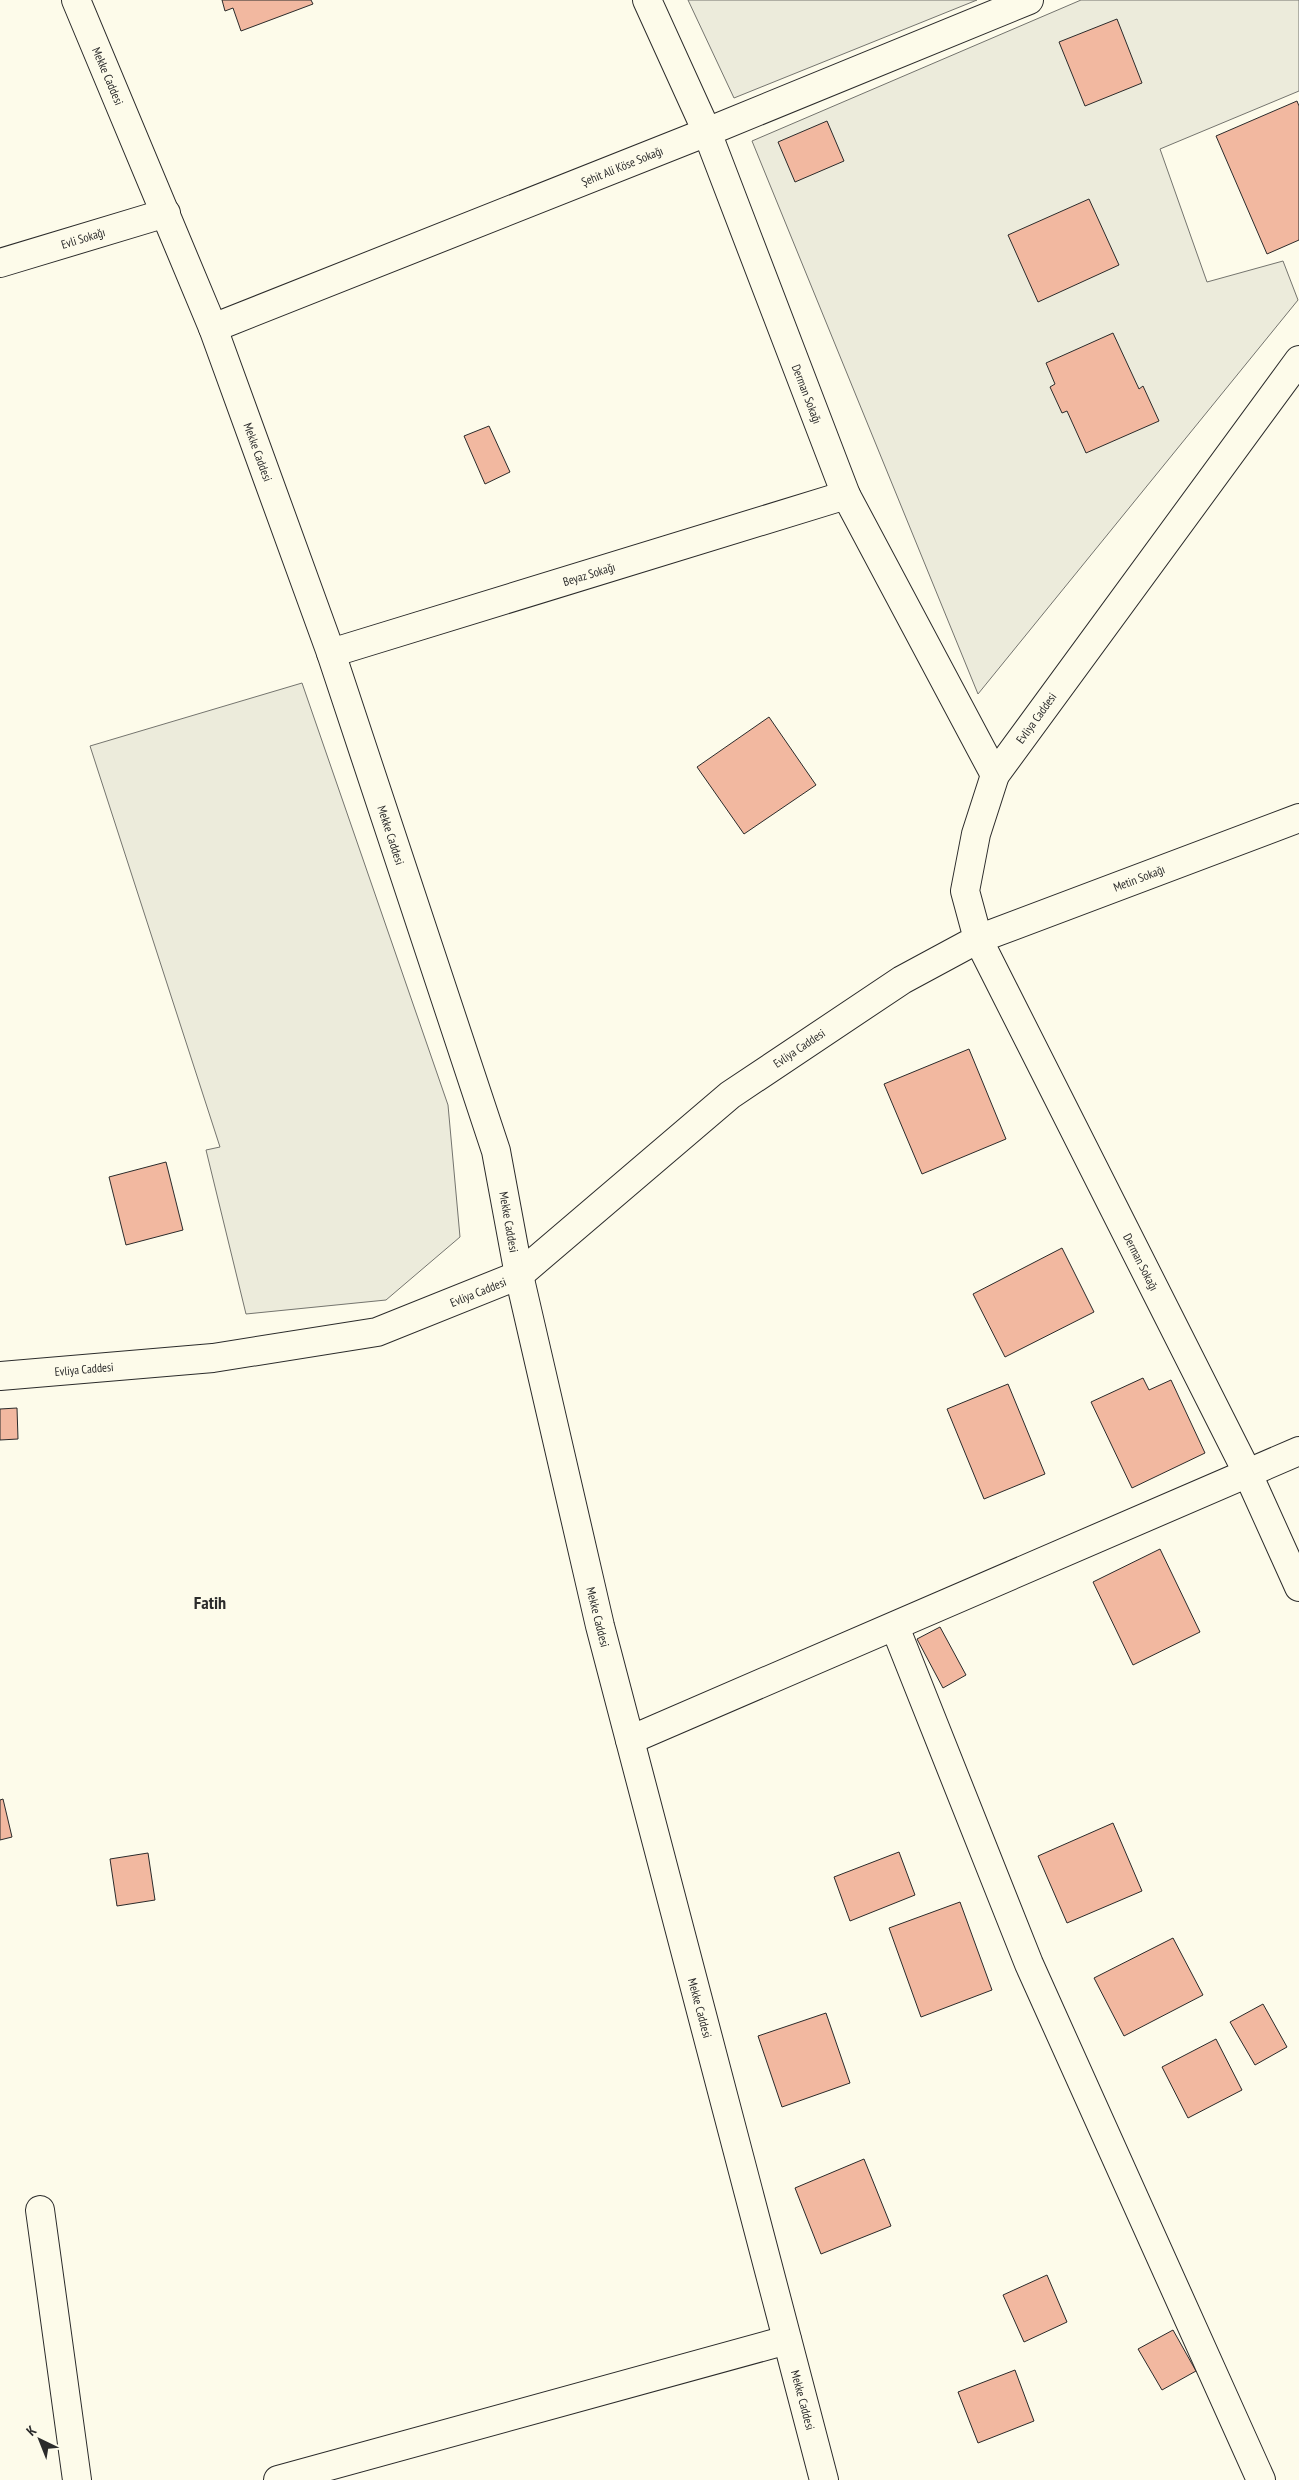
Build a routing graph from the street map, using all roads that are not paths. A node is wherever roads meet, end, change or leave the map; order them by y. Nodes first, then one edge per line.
1 (76, 0) edge
2 (647, 0) edge
3 (1029, 0) edge
4 (706, 132) junction
5 (166, 213) junction
6 (0, 263) edge
7 (213, 328) junction
8 (1299, 360) edge
9 (846, 494) junction
10 (331, 653) junction
11 (995, 774) junction
12 (1299, 818) edge
13 (978, 939) junction
14 (519, 1275) junction
15 (0, 1376) edge
16 (1299, 1451) edge
17 (1248, 1474) junction
18 (1299, 1587) edge
19 (895, 1627) junction
20 (630, 1740) junction
21 (40, 2210) dead end
22 (787, 2340) junction
23 (77, 2480) edge
24 (278, 2480) edge
25 (824, 2480) edge
26 (1261, 2480) edge

1 - 5 street, Mekke Caddesi
2 - 4 street, Derman Sokağı
3 - 4 street, Şehit Ali Köse Sokağı
4 - 7 street, Şehit Ali Köse Sokağı
4 - 9 street, Derman Sokağı
5 - 6 street, Evli Sokağı
5 - 7 street, Mekke Caddesi
7 - 10 street, Mekke Caddesi
8 - 11 street, Evliya Caddesi
9 - 10 street, Beyaz Sokağı
9 - 11 street, Derman Sokağı
10 - 14 street, Mekke Caddesi
11 - 13 street, Evliya Caddesi
12 - 13 street, Metin Sokağı
13 - 14 street, Evliya Caddesi
13 - 17 street, Derman Sokağı
14 - 15 street, Evliya Caddesi
14 - 20 street, Mekke Caddesi
16 - 17 street
17 - 18 street, Derman Sokağı
17 - 19 street
19 - 20 street
19 - 26 street
20 - 22 street, Mekke Caddesi
21 - 23 street
22 - 24 street
22 - 25 street, Mekke Caddesi

